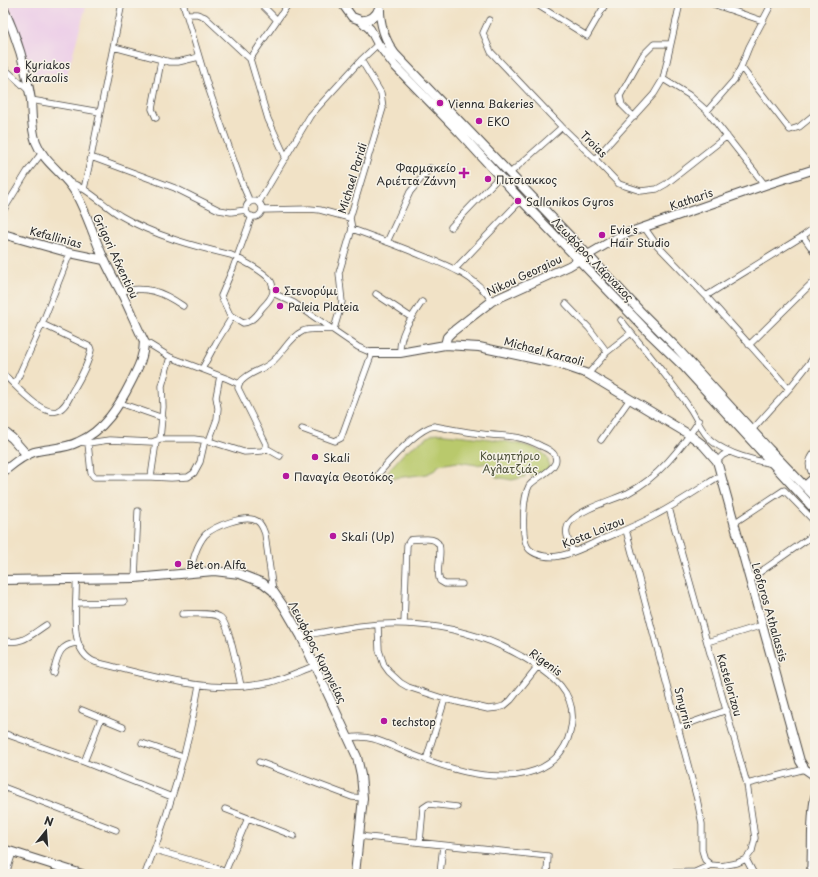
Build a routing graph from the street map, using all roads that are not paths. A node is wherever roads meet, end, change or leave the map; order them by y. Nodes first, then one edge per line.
1 (122, 3) edge
2 (183, 3) edge
3 (260, 3) edge
4 (289, 3) edge
5 (606, 3) edge
6 (680, 3) edge
7 (710, 3) edge
8 (772, 3) edge
9 (345, 5) edge
10 (380, 5) edge
11 (539, 6) dead end
12 (3, 7) edge
13 (187, 14) junction
14 (277, 20) junction
15 (360, 20) junction
16 (490, 20) dead end
17 (763, 20) junction
18 (378, 44) junction
19 (670, 44) junction
20 (114, 47) junction
21 (199, 57) junction
22 (250, 59) junction
23 (361, 60) junction
24 (161, 61) junction
25 (3, 67) edge
26 (741, 67) junction
27 (663, 79) junction
28 (29, 91) junction
29 (30, 100) junction
30 (707, 110) junction
31 (100, 112) junction
32 (815, 114) edge
33 (634, 117) junction
34 (156, 118) dead end
35 (562, 127) junction
36 (727, 136) junction
37 (41, 154) junction
38 (92, 157) junction
39 (286, 158) junction
40 (596, 159) junction
41 (430, 168) dead end
42 (815, 169) edge
43 (509, 174) junction
44 (499, 177) junction
45 (67, 181) junction
46 (765, 185) junction
47 (84, 189) junction
48 (521, 200) junction
49 (250, 202) junction
50 (259, 202) junction
51 (246, 210) junction
52 (262, 210) junction
53 (3, 211) edge
54 (252, 216) junction
55 (350, 218) junction
56 (451, 227) dead end
57 (644, 227) junction
58 (815, 227) edge
59 (352, 229) junction
60 (3, 234) edge
61 (803, 236) junction
62 (388, 242) junction
63 (70, 253) junction
64 (815, 253) edge
65 (587, 254) junction
66 (237, 258) junction
67 (104, 260) junction
68 (580, 260) junction
69 (455, 269) junction
70 (815, 280) edge
71 (120, 291) junction
72 (272, 293) junction
73 (376, 294) dead end
74 (706, 296) junction
75 (492, 301) junction
76 (422, 302) dead end
77 (566, 304) dead end
78 (183, 306) dead end
79 (232, 317) junction
80 (412, 318) junction
81 (621, 320) dead end
82 (42, 324) junction
83 (334, 330) junction
84 (631, 333) junction
85 (144, 342) junction
86 (445, 345) junction
87 (749, 345) junction
88 (607, 352) junction
89 (372, 353) junction
90 (400, 354) junction
91 (815, 356) edge
92 (170, 357) junction
93 (202, 369) junction
94 (3, 374) edge
95 (588, 374) junction
96 (220, 376) junction
97 (15, 384) junction
98 (239, 384) junction
99 (789, 389) junction
100 (630, 399) junction
101 (120, 403) junction
102 (162, 418) junction
103 (699, 422) junction
104 (302, 429) dead end
105 (752, 430) junction
106 (3, 431) edge
107 (690, 435) junction
108 (158, 440) junction
109 (601, 440) dead end
110 (207, 441) junction
111 (79, 442) junction
112 (88, 443) junction
113 (266, 448) junction
114 (730, 452) junction
115 (815, 452) edge
116 (27, 455) junction
117 (280, 456) dead end
118 (717, 460) junction
119 (773, 464) junction
120 (3, 472) edge
121 (379, 472) dead end
122 (721, 475) junction
123 (151, 477) junction
124 (814, 477) edge
125 (805, 486) junction
126 (815, 497) edge
127 (669, 508) junction
128 (815, 510) edge
129 (138, 511) dead end
130 (815, 522) edge
131 (734, 523) junction
132 (626, 530) junction
133 (815, 534) edge
134 (573, 552) junction
135 (190, 573) junction
136 (135, 578) junction
137 (76, 579) junction
138 (750, 579) junction
139 (3, 580) edge
140 (462, 584) dead end
141 (273, 591) junction
142 (124, 602) dead end
143 (76, 603) junction
144 (182, 614) dead end
145 (404, 624) junction
146 (46, 625) dead end
147 (378, 625) junction
148 (763, 626) junction
149 (300, 636) junction
150 (3, 640) edge
151 (707, 642) junction
152 (77, 643) junction
153 (314, 666) junction
154 (538, 666) junction
155 (53, 673) dead end
156 (199, 685) junction
157 (241, 686) junction
158 (444, 699) junction
159 (82, 710) dead end
160 (727, 710) junction
161 (101, 719) junction
162 (679, 726) junction
163 (124, 728) dead end
164 (3, 733) edge
165 (349, 738) junction
166 (142, 743) dead end
167 (184, 757) junction
168 (426, 760) junction
169 (84, 762) junction
170 (259, 762) dead end
171 (805, 769) junction
172 (815, 776) edge
173 (747, 784) junction
174 (3, 787) edge
175 (172, 797) junction
176 (815, 797) edge
177 (362, 798) junction
178 (457, 806) dead end
179 (225, 809) dead end
180 (248, 818) junction
181 (116, 830) dead end
182 (294, 836) dead end
183 (358, 836) junction
184 (420, 842) junction
185 (443, 845) junction
186 (3, 849) edge
187 (155, 850) junction
188 (13, 852) junction
189 (746, 858) junction
190 (711, 865) junction
191 (228, 873) edge
192 (665, 873) edge
193 (6, 874) edge
194 (82, 874) edge
195 (145, 874) edge
196 (355, 874) edge
197 (440, 874) edge
198 (547, 874) edge
199 (676, 874) edge
200 (754, 874) edge
201 (811, 874) edge

1 - 20 street
2 - 13 street
3 - 14 street
4 - 14 street
5 - 11 street
6 - 19 street
7 - 17 street
8 - 17 street
9 - 15 main road, Λεωφόρος Λάρνακος
10 - 15 main road, Λεωφόρος Λάρνακος
10 - 43 main road, Λεωφόρος Λάρνακος
12 - 28 main road
13 - 21 street
13 - 22 street
14 - 22 street
15 - 18 main road, Λεωφόρος Λάρνακος
16 - 35 street, Troias
17 - 26 street
18 - 23 street
18 - 44 main road, Λεωφόρος Λάρνακος
19 - 27 street
19 - 33 street
20 - 24 street
20 - 31 street
21 - 24 street
21 - 49 street
22 - 39 street
23 - 39 street
23 - 55 street, Michael Paridi
24 - 34 street
25 - 28 street
26 - 30 street
26 - 32 street
27 - 30 street
27 - 33 street
28 - 29 main road
29 - 31 street
29 - 37 main road
30 - 36 street
31 - 38 street
33 - 40 street
35 - 40 street, Troias
35 - 43 street
36 - 40 street, Troias
36 - 46 street
37 - 45 main road, Grigori Afxentiou
37 - 53 street
38 - 47 street
38 - 51 street
39 - 50 street
41 - 62 street
42 - 46 main road, Katharis
43 - 65 main road, Λεωφόρος Λάρνακος
44 - 48 main road, Λεωφόρος Λάρνακος
44 - 56 street
45 - 47 street
45 - 67 main road, Grigori Afxentiou
46 - 57 main road, Katharis
47 - 66 street
48 - 68 main road, Λεωφόρος Λάρνακος
48 - 69 street
49 - 50 street
49 - 51 street
50 - 52 street
51 - 54 street
52 - 54 street
52 - 55 street
54 - 66 street
55 - 59 street, Michael Paridi
57 - 65 main road, Katharis
57 - 74 street
58 - 61 street
59 - 62 street
59 - 83 street, Michael Paridi
60 - 63 main road, Kefallinias
61 - 64 street
61 - 74 street
62 - 69 street
63 - 67 main road, Kefallinias
63 - 82 street
65 - 68 main road, Katharis
65 - 105 main road, Λεωφόρος Λάρνακος
66 - 72 street
66 - 79 street
67 - 71 main road, Grigori Afxentiou
68 - 75 main road, Nikou Georgiou
68 - 119 main road, Λεωφόρος Λάρνακος
69 - 75 street
70 - 87 street
71 - 78 street
71 - 85 main road, Grigori Afxentiou
72 - 79 street
72 - 83 street
73 - 80 street
74 - 87 street
75 - 86 main road, Nikou Georgiou
76 - 80 street
77 - 88 street
79 - 93 street
80 - 90 street
81 - 84 street
82 - 97 street
82 - 97 street
83 - 89 street
83 - 98 street
84 - 88 street
84 - 103 street
85 - 92 street
85 - 101 main road
86 - 90 main road, Michael Karaoli
86 - 95 main road, Michael Karaoli
87 - 99 street
88 - 95 street
89 - 90 main road, Michael Karaoli
89 - 104 street
91 - 99 street
92 - 93 street
92 - 102 street
93 - 96 street
94 - 97 street
95 - 100 main road, Michael Karaoli
96 - 98 street
96 - 110 street
98 - 113 street
99 - 105 street
100 - 107 main road, Michael Karaoli
100 - 109 street
101 - 102 street
101 - 111 main road
102 - 108 street
103 - 107 street
103 - 114 street
105 - 125 main road, Λεωφόρος Λάρνακος
106 - 116 main road
107 - 118 main road, Michael Karaoli
107 - 134 street
108 - 110 street
108 - 112 street
108 - 123 street
110 - 113 street
110 - 123 street
111 - 112 street
111 - 116 main road
112 - 123 street
113 - 117 street
114 - 118 street
114 - 119 street
115 - 124 street
116 - 120 main road
118 - 122 main road, Leoforos Athalassis
119 - 128 main road, Λεωφόρος Λάρνακος
121 - 134 street, Kosta Loizou
122 - 127 street, Kosta Loizou
122 - 131 main road, Leoforos Athalassis
124 - 125 main road
125 - 126 main road, Λεωφόρος Λάρνακος
127 - 132 street, Kosta Loizou
127 - 151 street, Kastelorizou
129 - 136 street
130 - 131 street
131 - 138 main road, Leoforos Athalassis
132 - 134 street, Kosta Loizou
132 - 162 street, Smyrnis
133 - 138 street
135 - 136 main road, Λεωφόρος Κυρηνείας
135 - 141 main road, Λεωφόρος Κυρηνείας
135 - 141 street
136 - 137 main road, Λεωφόρος Κυρηνείας
137 - 139 main road, Λεωφόρος Κυρηνείας
137 - 143 street
138 - 148 main road, Leoforos Athalassis
140 - 145 street
141 - 149 main road, Λεωφόρος Κυρηνείας
142 - 143 street
143 - 152 street
144 - 157 street
145 - 147 street, Rigenis
145 - 154 street, Rigenis
146 - 150 street
147 - 149 street, Rigenis
147 - 158 street
148 - 151 street
148 - 171 main road, Leoforos Athalassis
149 - 153 main road, Λεωφόρος Κυρηνείας
151 - 160 street, Kastelorizou
152 - 155 street
152 - 156 street
153 - 157 street
153 - 165 main road, Λεωφόρος Κυρηνείας
154 - 158 street
154 - 168 street, Rigenis
156 - 157 street
156 - 167 street
158 - 168 street
159 - 161 street
160 - 162 street
160 - 173 street, Kastelorizou
161 - 163 street
161 - 169 street
162 - 190 street, Smyrnis
164 - 169 street
165 - 168 street, Rigenis
165 - 177 main road, Λεωφόρος Κυρηνείας
166 - 167 street
167 - 175 street
169 - 175 street
170 - 177 street
171 - 172 main road
171 - 173 street
173 - 189 street, Kastelorizou
174 - 181 street
175 - 187 street
176 - 201 main road
177 - 183 main road, Λεωφόρος Κυρηνείας
178 - 184 street
179 - 180 street
180 - 182 street
180 - 191 street
183 - 184 street
183 - 196 main road, Λεωφόρος Κυρηνείας
184 - 185 street
185 - 197 street
185 - 198 street
186 - 188 main road
187 - 191 street
187 - 195 street
188 - 193 street
188 - 194 main road
189 - 190 street
189 - 200 street
190 - 199 street
192 - 199 street

